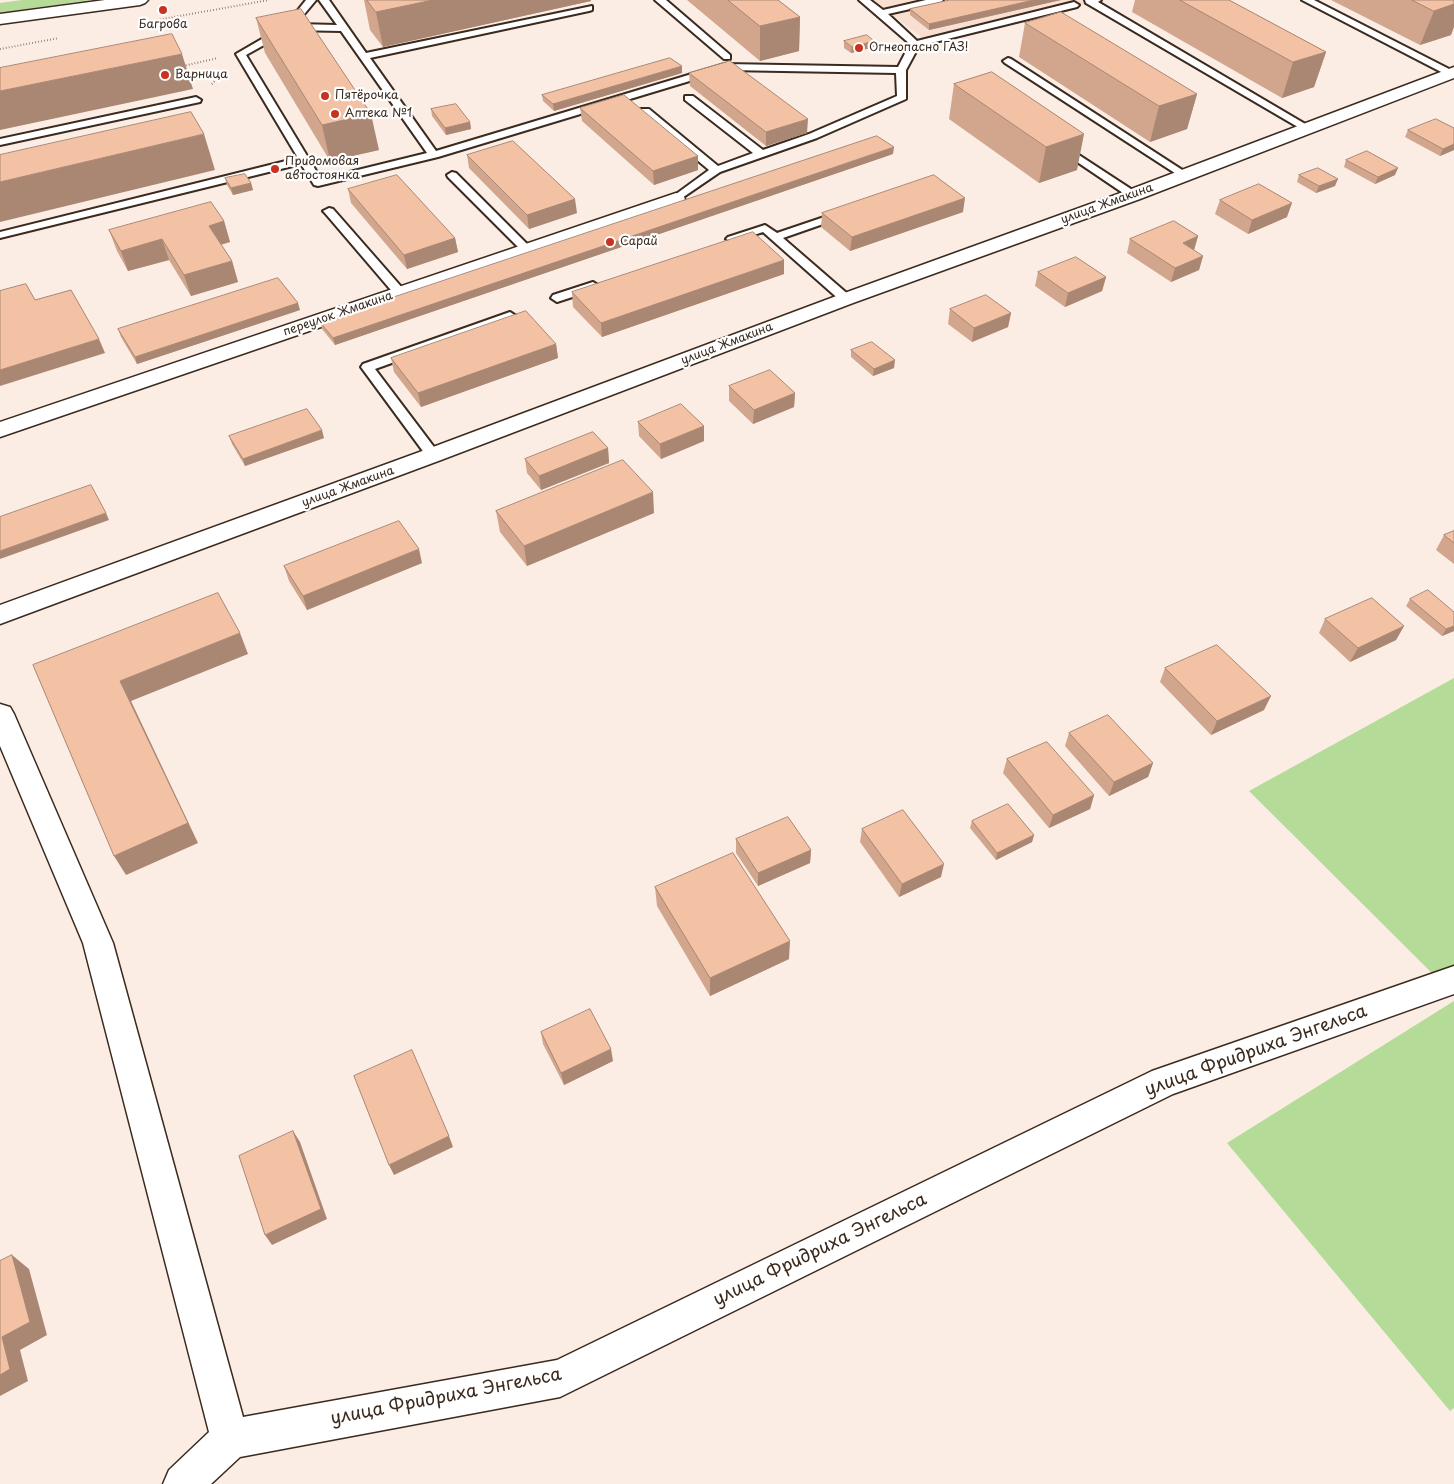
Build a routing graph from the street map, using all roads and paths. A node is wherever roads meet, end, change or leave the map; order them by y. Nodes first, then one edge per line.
1 (140, 0) edge
2 (310, 0) edge
3 (324, 0) edge
4 (660, 0) edge
5 (864, 0) edge
6 (938, 0) edge
7 (1096, 0) edge
8 (1307, 0) edge
9 (1074, 5) dead end
10 (589, 8) dead end
11 (882, 13) junction
12 (0, 19) edge
13 (289, 27) junction
14 (344, 28) junction
15 (915, 44) junction
16 (241, 54) junction
17 (364, 56) junction
18 (727, 57) dead end
19 (1008, 61) dead end
20 (180, 66) dead end
21 (902, 70) junction
22 (1452, 73) edge
23 (690, 98) dead end
24 (196, 100) joint
25 (645, 110) edge
26 (1307, 128) junction
27 (1053, 140) edge
28 (0, 142) edge
29 (761, 154) junction
30 (434, 155) junction
31 (304, 160) junction
32 (716, 170) junction
33 (452, 175) dead end
34 (1185, 175) junction
35 (1133, 195) junction
36 (676, 199) joint
37 (328, 211) dead end
38 (851, 211) edge
39 (0, 236) edge
40 (776, 237) junction
41 (718, 244) edge
42 (527, 250) junction
43 (605, 282) edge
44 (400, 293) junction
45 (558, 298) dead end
46 (846, 299) junction
47 (510, 316) edge
48 (0, 430) edge
49 (433, 455) junction
50 (0, 615) edge
51 (0, 714) edge
52 (1454, 980) edge
53 (230, 1439) junction
54 (182, 1484) edge

1 - 12 street
2 - 13 lane
3 - 14 lane
4 - 18 lane
5 - 11 lane
6 - 11 lane
7 - 26 lane
8 - 22 lane
9 - 15 lane
10 - 17 lane
11 - 15 lane
13 - 14 lane
13 - 16 lane
14 - 17 lane
15 - 21 lane
16 - 20 path
16 - 24 path
16 - 31 lane
17 - 30 lane
19 - 34 lane
21 - 29 lane
21 - 30 lane
22 - 26 street, улица Жмакина
23 - 29 lane
24 - 28 lane
25 - 32 lane
26 - 34 street, улица Жмакина
27 - 35 lane
29 - 32 lane
30 - 31 lane
31 - 39 lane
32 - 36 lane
33 - 42 lane
34 - 35 street, улица Жмакина
35 - 46 street, улица Жмакина
36 - 42 street, переулок Жмакина
37 - 44 lane
38 - 40 lane
40 - 41 lane
40 - 46 lane
42 - 44 street, переулок Жмакина
43 - 45 lane
44 - 48 street, переулок Жмакина
46 - 49 street, улица Жмакина
47 - 49 lane
49 - 50 street, улица Жмакина
51 - 53 street
52 - 53 street, улица Фридриха Энгельса
53 - 54 street

